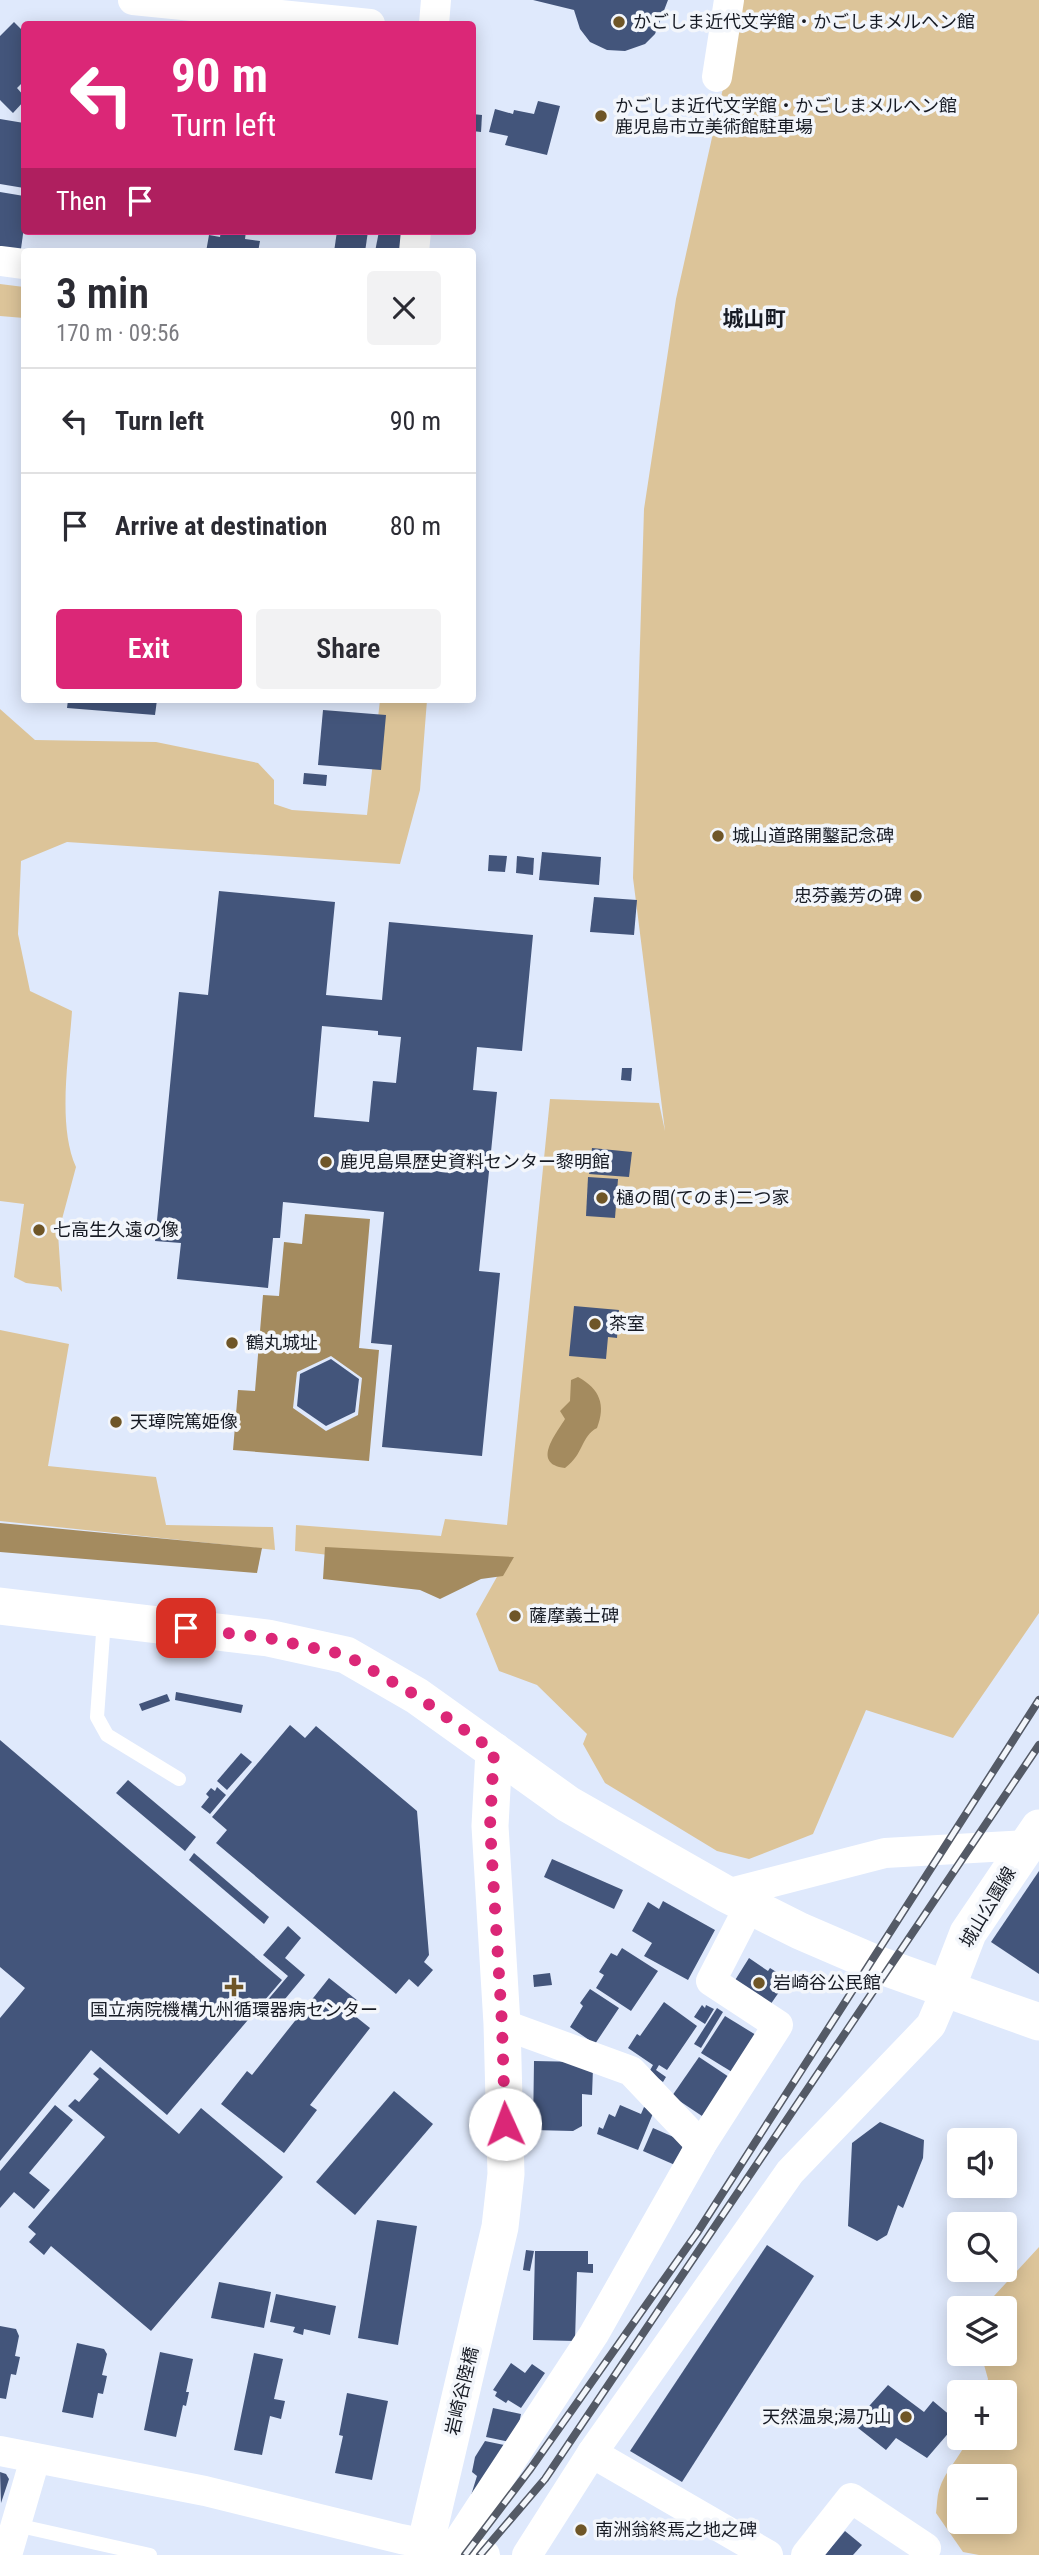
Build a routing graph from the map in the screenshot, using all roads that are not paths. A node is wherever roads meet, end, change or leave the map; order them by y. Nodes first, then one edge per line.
1 (133, 0) edge
2 (436, 0) edge
3 (729, 0) edge
4 (340, 21) edge
5 (433, 21) edge
6 (717, 77) dead end
7 (0, 261) edge
8 (21, 264) edge
9 (0, 1606) edge
10 (104, 1618) junction
11 (494, 1751) junction
12 (178, 1779) dead end
13 (1023, 1840) edge
14 (738, 1900) junction
15 (946, 1990) junction
16 (1039, 2022) edge
17 (502, 2024) junction
18 (701, 2145) junction
19 (0, 2451) edge
20 (592, 2453) junction
21 (35, 2459) junction
22 (16, 2525) junction
23 (926, 2548) dead end
24 (419, 2549) edge
25 (7, 2555) edge
26 (150, 2555) edge
27 (485, 2555) edge
28 (527, 2555) edge
29 (768, 2555) edge
30 (806, 2555) edge

1 - 4 street
2 - 5 street
3 - 6 street
7 - 8 street
9 - 10 street
10 - 11 street
10 - 12 lane
11 - 14 street
11 - 17 street, 岩崎谷陸橋
13 - 14 street
13 - 15 street, 城山公園線
14 - 15 street
14 - 18 street
15 - 16 street
15 - 20 street
17 - 18 street
17 - 24 street, 岩崎谷陸橋
18 - 24 street
19 - 21 street
20 - 28 street
20 - 29 street
21 - 22 street
21 - 24 street
22 - 25 street
22 - 26 lane
23 - 30 street
24 - 27 street

